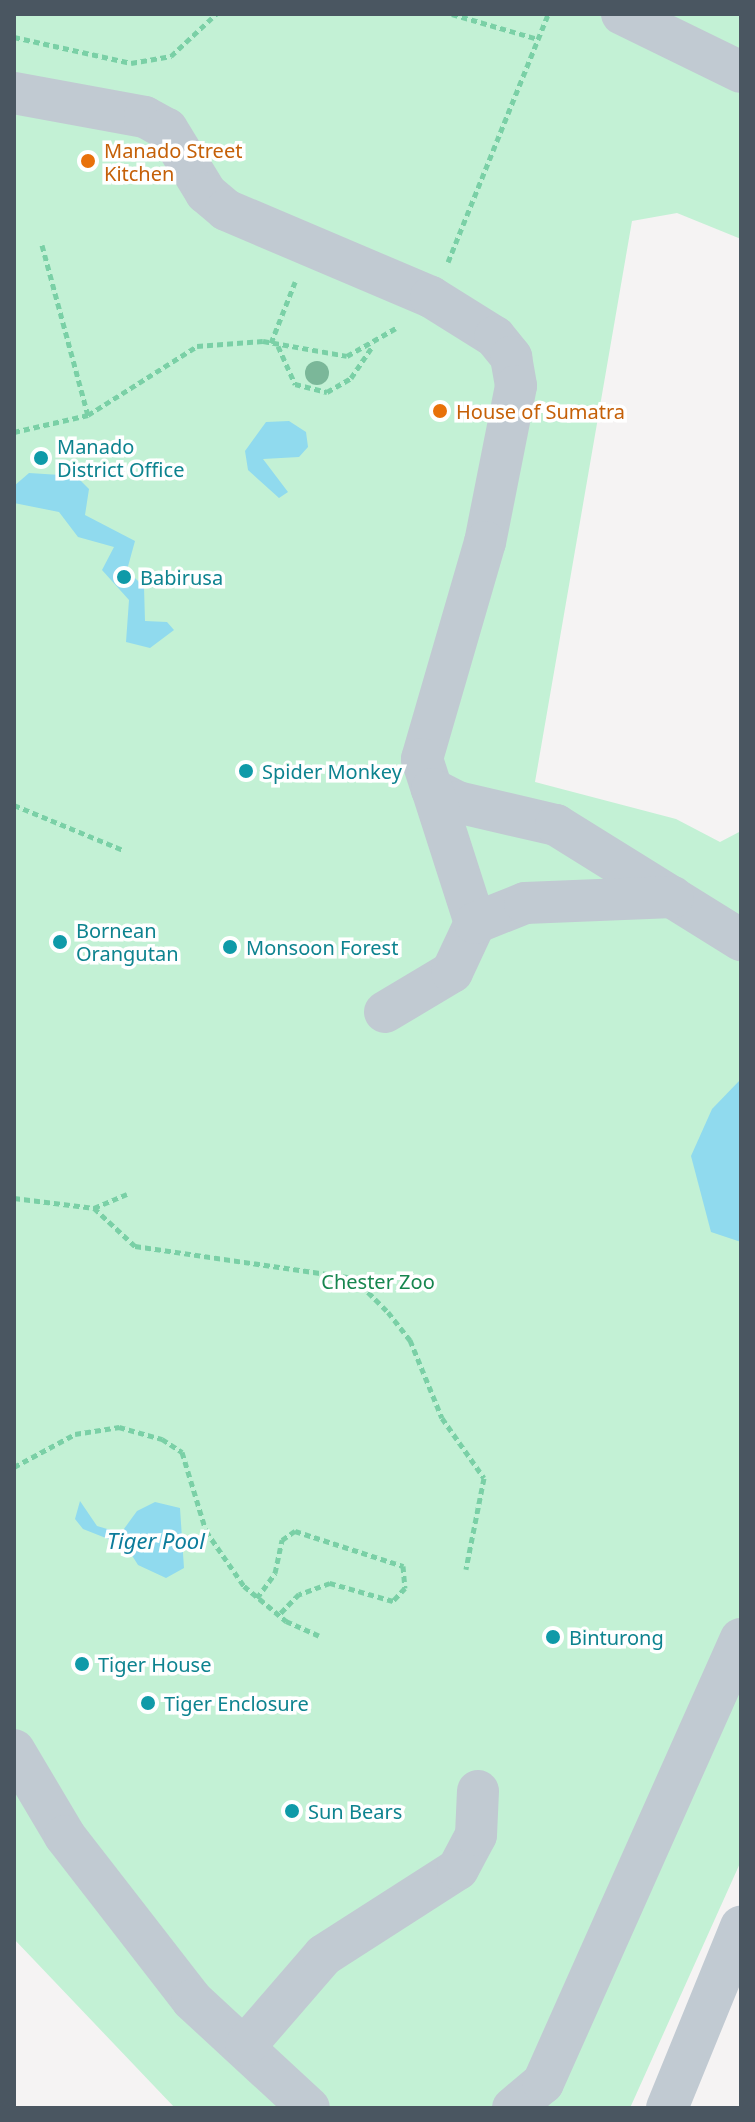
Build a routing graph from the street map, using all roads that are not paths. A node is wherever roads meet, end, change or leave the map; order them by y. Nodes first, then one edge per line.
1 (622, 14) edge
2 (741, 72) edge
3 (14, 93) edge
4 (432, 789) junction
5 (673, 897) junction
6 (475, 923) junction
7 (741, 940) edge
8 (385, 1012) dead end
9 (741, 1639) edge
10 (14, 1750) edge
11 (478, 1791) dead end
12 (741, 1927) edge
13 (246, 2045) junction
14 (309, 2108) edge
15 (513, 2108) edge
16 (667, 2108) edge

1 - 2 street
3 - 4 street
4 - 5 street
4 - 6 street
5 - 6 street
5 - 7 street
6 - 8 street
9 - 15 street
10 - 13 street
11 - 13 street
12 - 16 street
13 - 14 street

